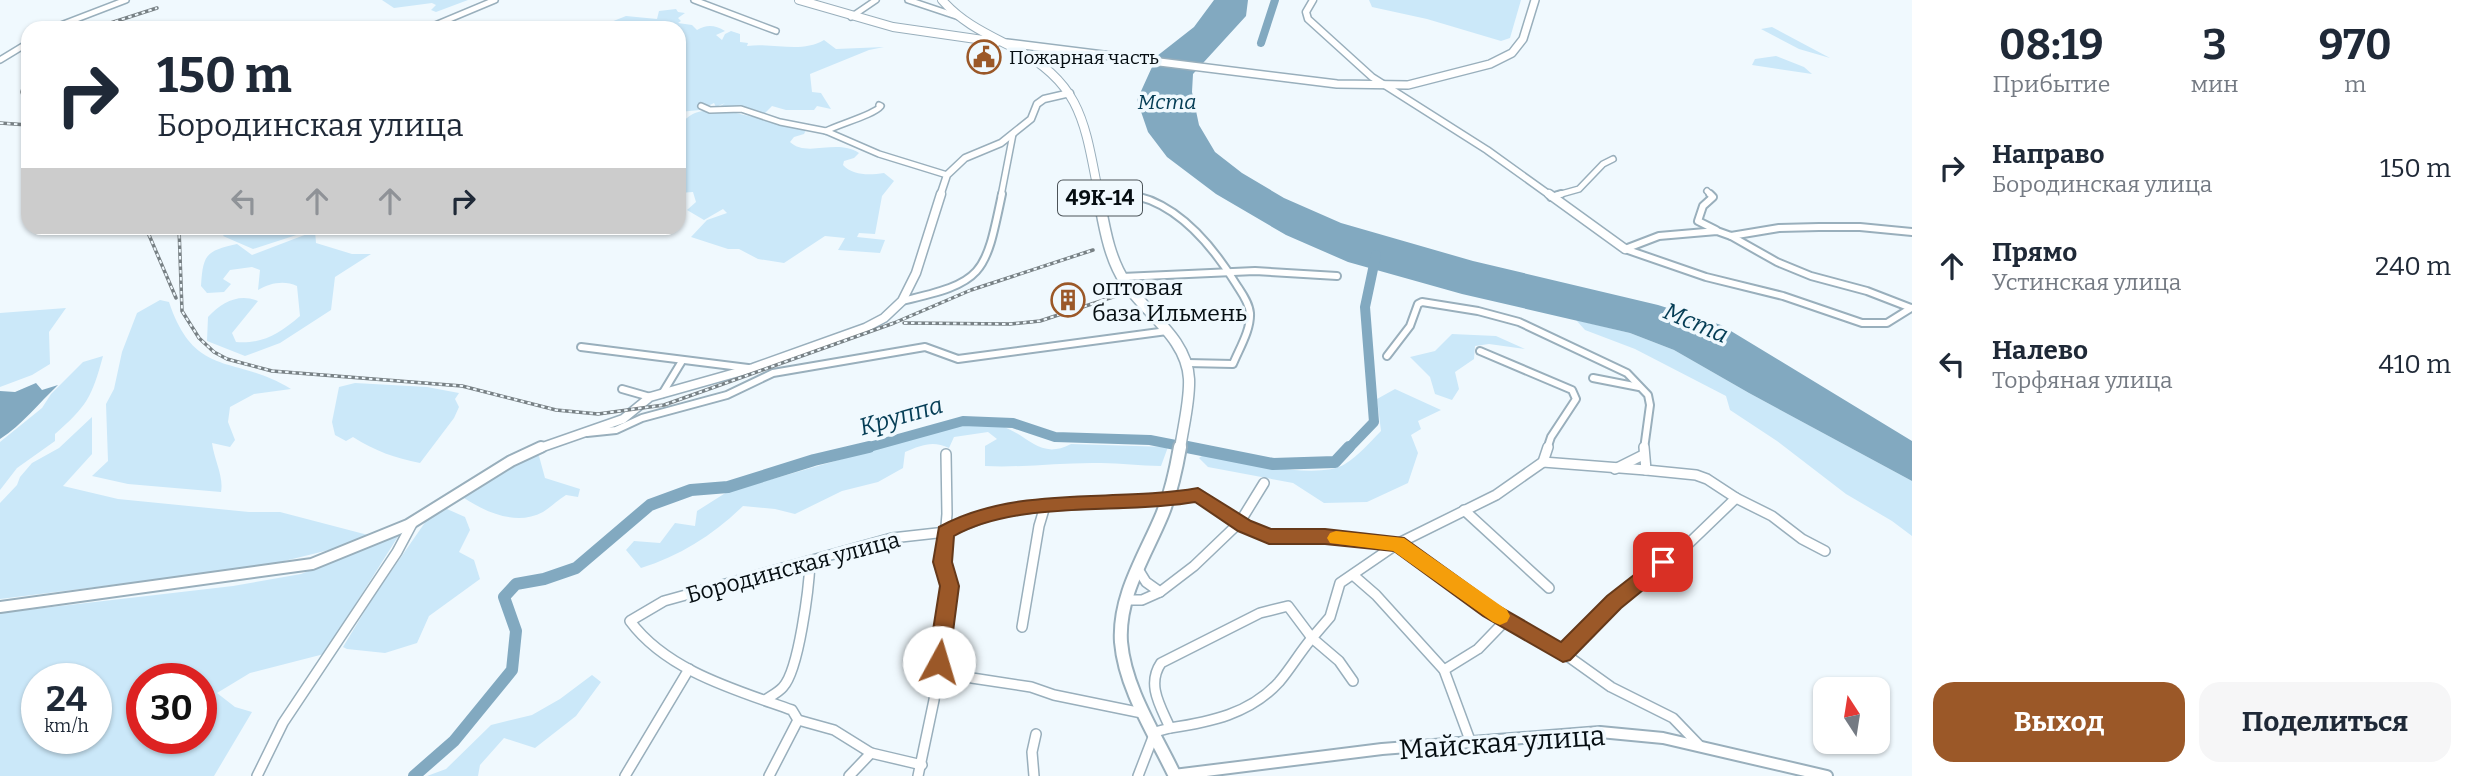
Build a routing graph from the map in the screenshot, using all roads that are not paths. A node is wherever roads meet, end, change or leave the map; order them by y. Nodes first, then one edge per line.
1 (126, 0) edge
2 (495, 0) edge
3 (694, 0) edge
4 (799, 0) edge
5 (876, 0) edge
6 (908, 0) edge
7 (942, 0) edge
8 (1313, 0) edge
9 (1535, 0) edge
10 (851, 17) junction
11 (960, 17) junction
12 (66, 21) edge
13 (445, 21) edge
14 (776, 31) dead end
15 (1007, 43) junction
16 (21, 47) edge
17 (1052, 49) junction
18 (0, 60) edge
19 (1039, 62) junction
20 (1385, 86) junction
21 (1070, 93) junction
22 (879, 105) dead end
23 (701, 106) dead end
24 (831, 131) junction
25 (1013, 134) junction
26 (1613, 159) dead end
27 (947, 175) junction
28 (1707, 191) dead end
29 (1099, 195) junction
30 (1551, 197) junction
31 (1717, 231) junction
32 (1912, 232) edge
33 (1731, 236) junction
34 (1625, 249) junction
35 (1229, 272) junction
36 (1337, 276) dead end
37 (1122, 277) junction
38 (902, 301) junction
39 (1167, 331) junction
40 (581, 347) dead end
41 (1480, 351) dead end
42 (1387, 356) dead end
43 (682, 361) junction
44 (1187, 363) junction
45 (752, 368) junction
46 (1593, 378) dead end
47 (1640, 387) junction
48 (622, 389) dead end
49 (662, 394) junction
50 (650, 397) junction
51 (587, 433) junction
52 (946, 454) dead end
53 (1643, 455) junction
54 (1544, 462) junction
55 (1615, 469) junction
56 (1646, 470) junction
57 (1264, 483) dead end
58 (1736, 498) junction
59 (1168, 500) junction
60 (1045, 506) junction
61 (1464, 510) junction
62 (413, 522) junction
63 (1240, 522) junction
64 (946, 532) junction
65 (1397, 544) junction
66 (1825, 551) dead end
67 (810, 562) junction
68 (1138, 569) junction
69 (1353, 575) junction
70 (1549, 588) dead end
71 (1160, 592) junction
72 (1126, 600) junction
73 (0, 607) edge
74 (1506, 620) junction
75 (1022, 627) dead end
76 (1312, 638) junction
77 (1563, 654) junction
78 (939, 662) junction
79 (689, 669) junction
80 (1444, 670) junction
81 (1353, 681) dead end
82 (765, 700) junction
83 (1146, 714) junction
84 (798, 720) junction
85 (1170, 728) junction
86 (1155, 732) junction
87 (1036, 734) dead end
88 (1471, 743) junction
89 (1701, 748) junction
90 (871, 753) junction
91 (922, 765) junction
92 (1175, 775) edge
93 (257, 776) edge
94 (625, 776) edge
95 (769, 776) edge
96 (849, 776) edge
97 (918, 776) edge
98 (1034, 776) edge
99 (1138, 776) edge
100 (1827, 776) edge

1 - 12 street
2 - 13 street
3 - 14 street
4 - 10 main road
5 - 10 street
6 - 11 street
7 - 11 main road
8 - 20 street
9 - 20 main road
10 - 15 main road
11 - 15 main road
15 - 17 main road
15 - 19 main road, 49К-14
16 - 18 street
17 - 19 main road
17 - 20 main road
19 - 21 main road, 49К-14
20 - 30 street
21 - 25 street
21 - 29 main road, 49К-14
22 - 24 street
23 - 24 street
24 - 27 street
25 - 27 street
25 - 38 street
26 - 30 street
27 - 38 street
28 - 31 street
29 - 35 street
29 - 37 main road, 49К-14
30 - 34 street
31 - 33 street
31 - 34 street
32 - 33 street
33 - 34 street
35 - 36 street
35 - 37 street
35 - 44 street
37 - 39 main road, 49К-14
38 - 45 street
39 - 44 main road, 49К-14
39 - 51 street
40 - 43 street
41 - 54 street
42 - 47 street
43 - 45 street
43 - 49 street
44 - 59 main road
45 - 49 street
46 - 47 street
47 - 53 street
48 - 50 street
49 - 50 street
50 - 51 street
51 - 62 street
52 - 64 street
53 - 55 street
53 - 56 street
54 - 55 street
54 - 61 street
55 - 56 street
56 - 58 street
57 - 63 street
58 - 66 street
58 - 77 street
59 - 60 street, Бородинская улица
59 - 63 street, Бородинская улица
59 - 68 main road
60 - 64 street, Бородинская улица
60 - 75 street
61 - 65 street
61 - 70 street
62 - 73 street
62 - 93 street
63 - 65 street, Бородинская улица
63 - 71 street
64 - 67 street, Бородинская улица
64 - 78 street
65 - 69 street
65 - 74 street
67 - 79 street, Бородинская улица
67 - 82 street
68 - 71 street
68 - 72 main road
69 - 76 street
69 - 80 street
71 - 72 street
72 - 83 main road
74 - 77 street
74 - 80 street
76 - 81 street
76 - 85 street
76 - 85 street
77 - 89 street
78 - 83 street
78 - 91 street
79 - 82 street
79 - 94 street
80 - 88 street
82 - 84 street
83 - 86 main road
84 - 90 street
84 - 95 street
85 - 86 street
86 - 92 main road
86 - 99 street
87 - 98 street
88 - 89 street, Майская улица
88 - 92 street, Майская улица
89 - 100 street, Майская улица
90 - 91 street
90 - 96 street
91 - 97 street

